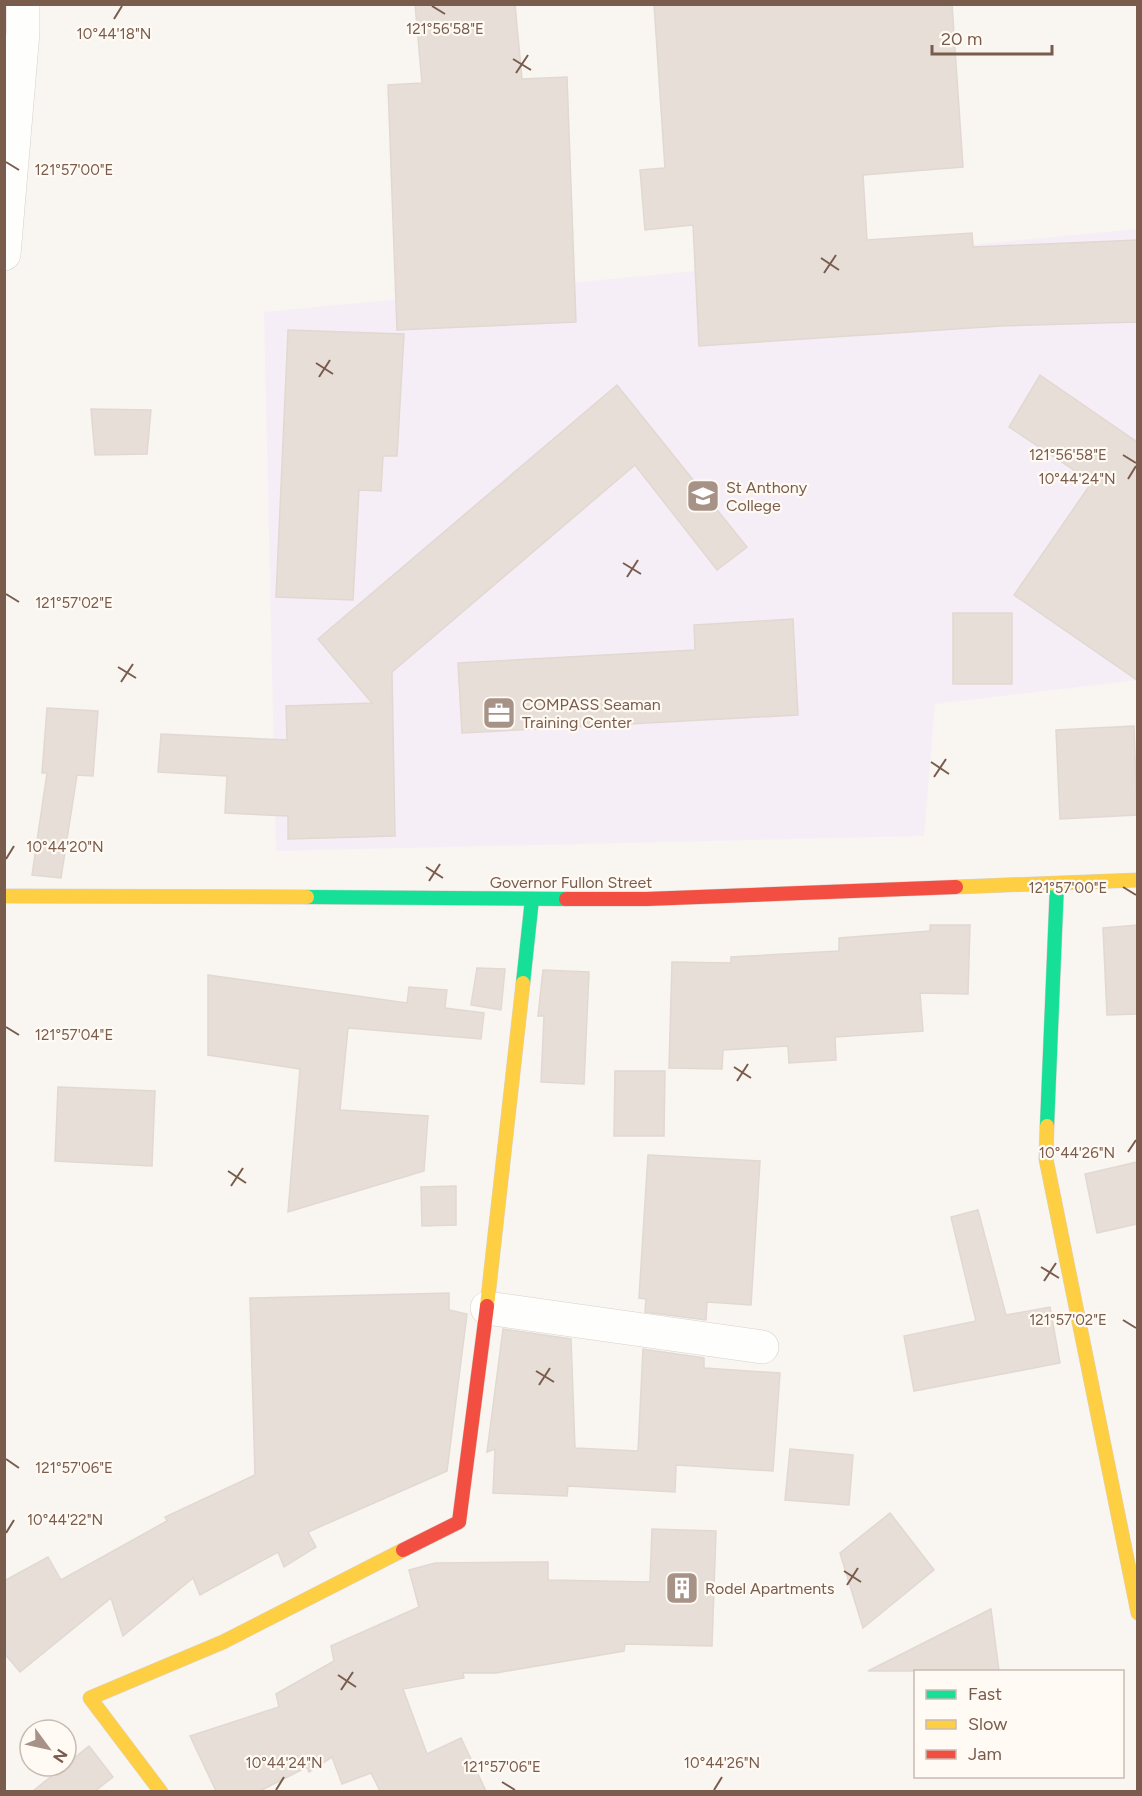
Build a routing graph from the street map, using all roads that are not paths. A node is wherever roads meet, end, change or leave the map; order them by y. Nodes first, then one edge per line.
1 (23, 4) edge
2 (4, 254) edge
3 (1137, 880) edge
4 (1058, 884) junction
5 (4, 896) edge
6 (532, 898) junction
7 (487, 1308) junction
8 (762, 1347) dead end
9 (1137, 1613) edge
10 (161, 1791) edge

1 - 2 street
3 - 4 street, Governor Fullon Street
4 - 6 street, Governor Fullon Street
4 - 9 street
5 - 6 street, Governor Fullon Street
6 - 7 street
7 - 8 street
7 - 10 street

